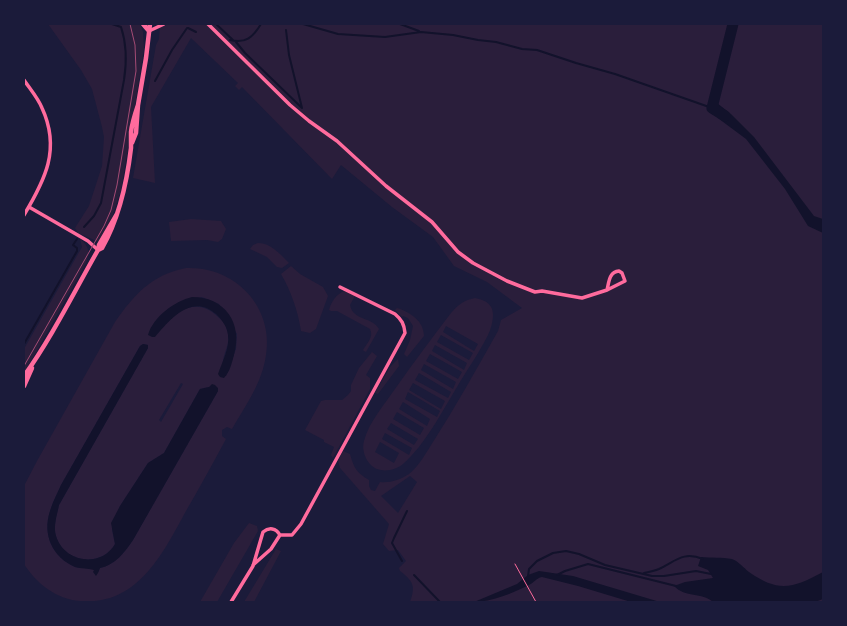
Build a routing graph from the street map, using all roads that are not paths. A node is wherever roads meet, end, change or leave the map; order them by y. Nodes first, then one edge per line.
1 (143, 24) edge
2 (150, 24) edge
3 (164, 24) edge
4 (208, 24) edge
5 (149, 31) junction
6 (25, 83) edge
7 (29, 207) junction
8 (24, 215) edge
9 (98, 250) junction
10 (340, 287) dead end
11 (607, 290) junction
12 (33, 364) junction
13 (24, 376) edge
14 (24, 386) edge
15 (280, 535) junction
16 (253, 566) junction
17 (231, 602) edge

1 - 5 street
2 - 5 street
3 - 5 street
4 - 11 street
5 - 9 street
6 - 7 street
7 - 8 street
7 - 9 street
9 - 12 street
10 - 15 street
11 - 11 street
12 - 13 street
12 - 14 street
15 - 16 street
15 - 16 street
16 - 17 street

